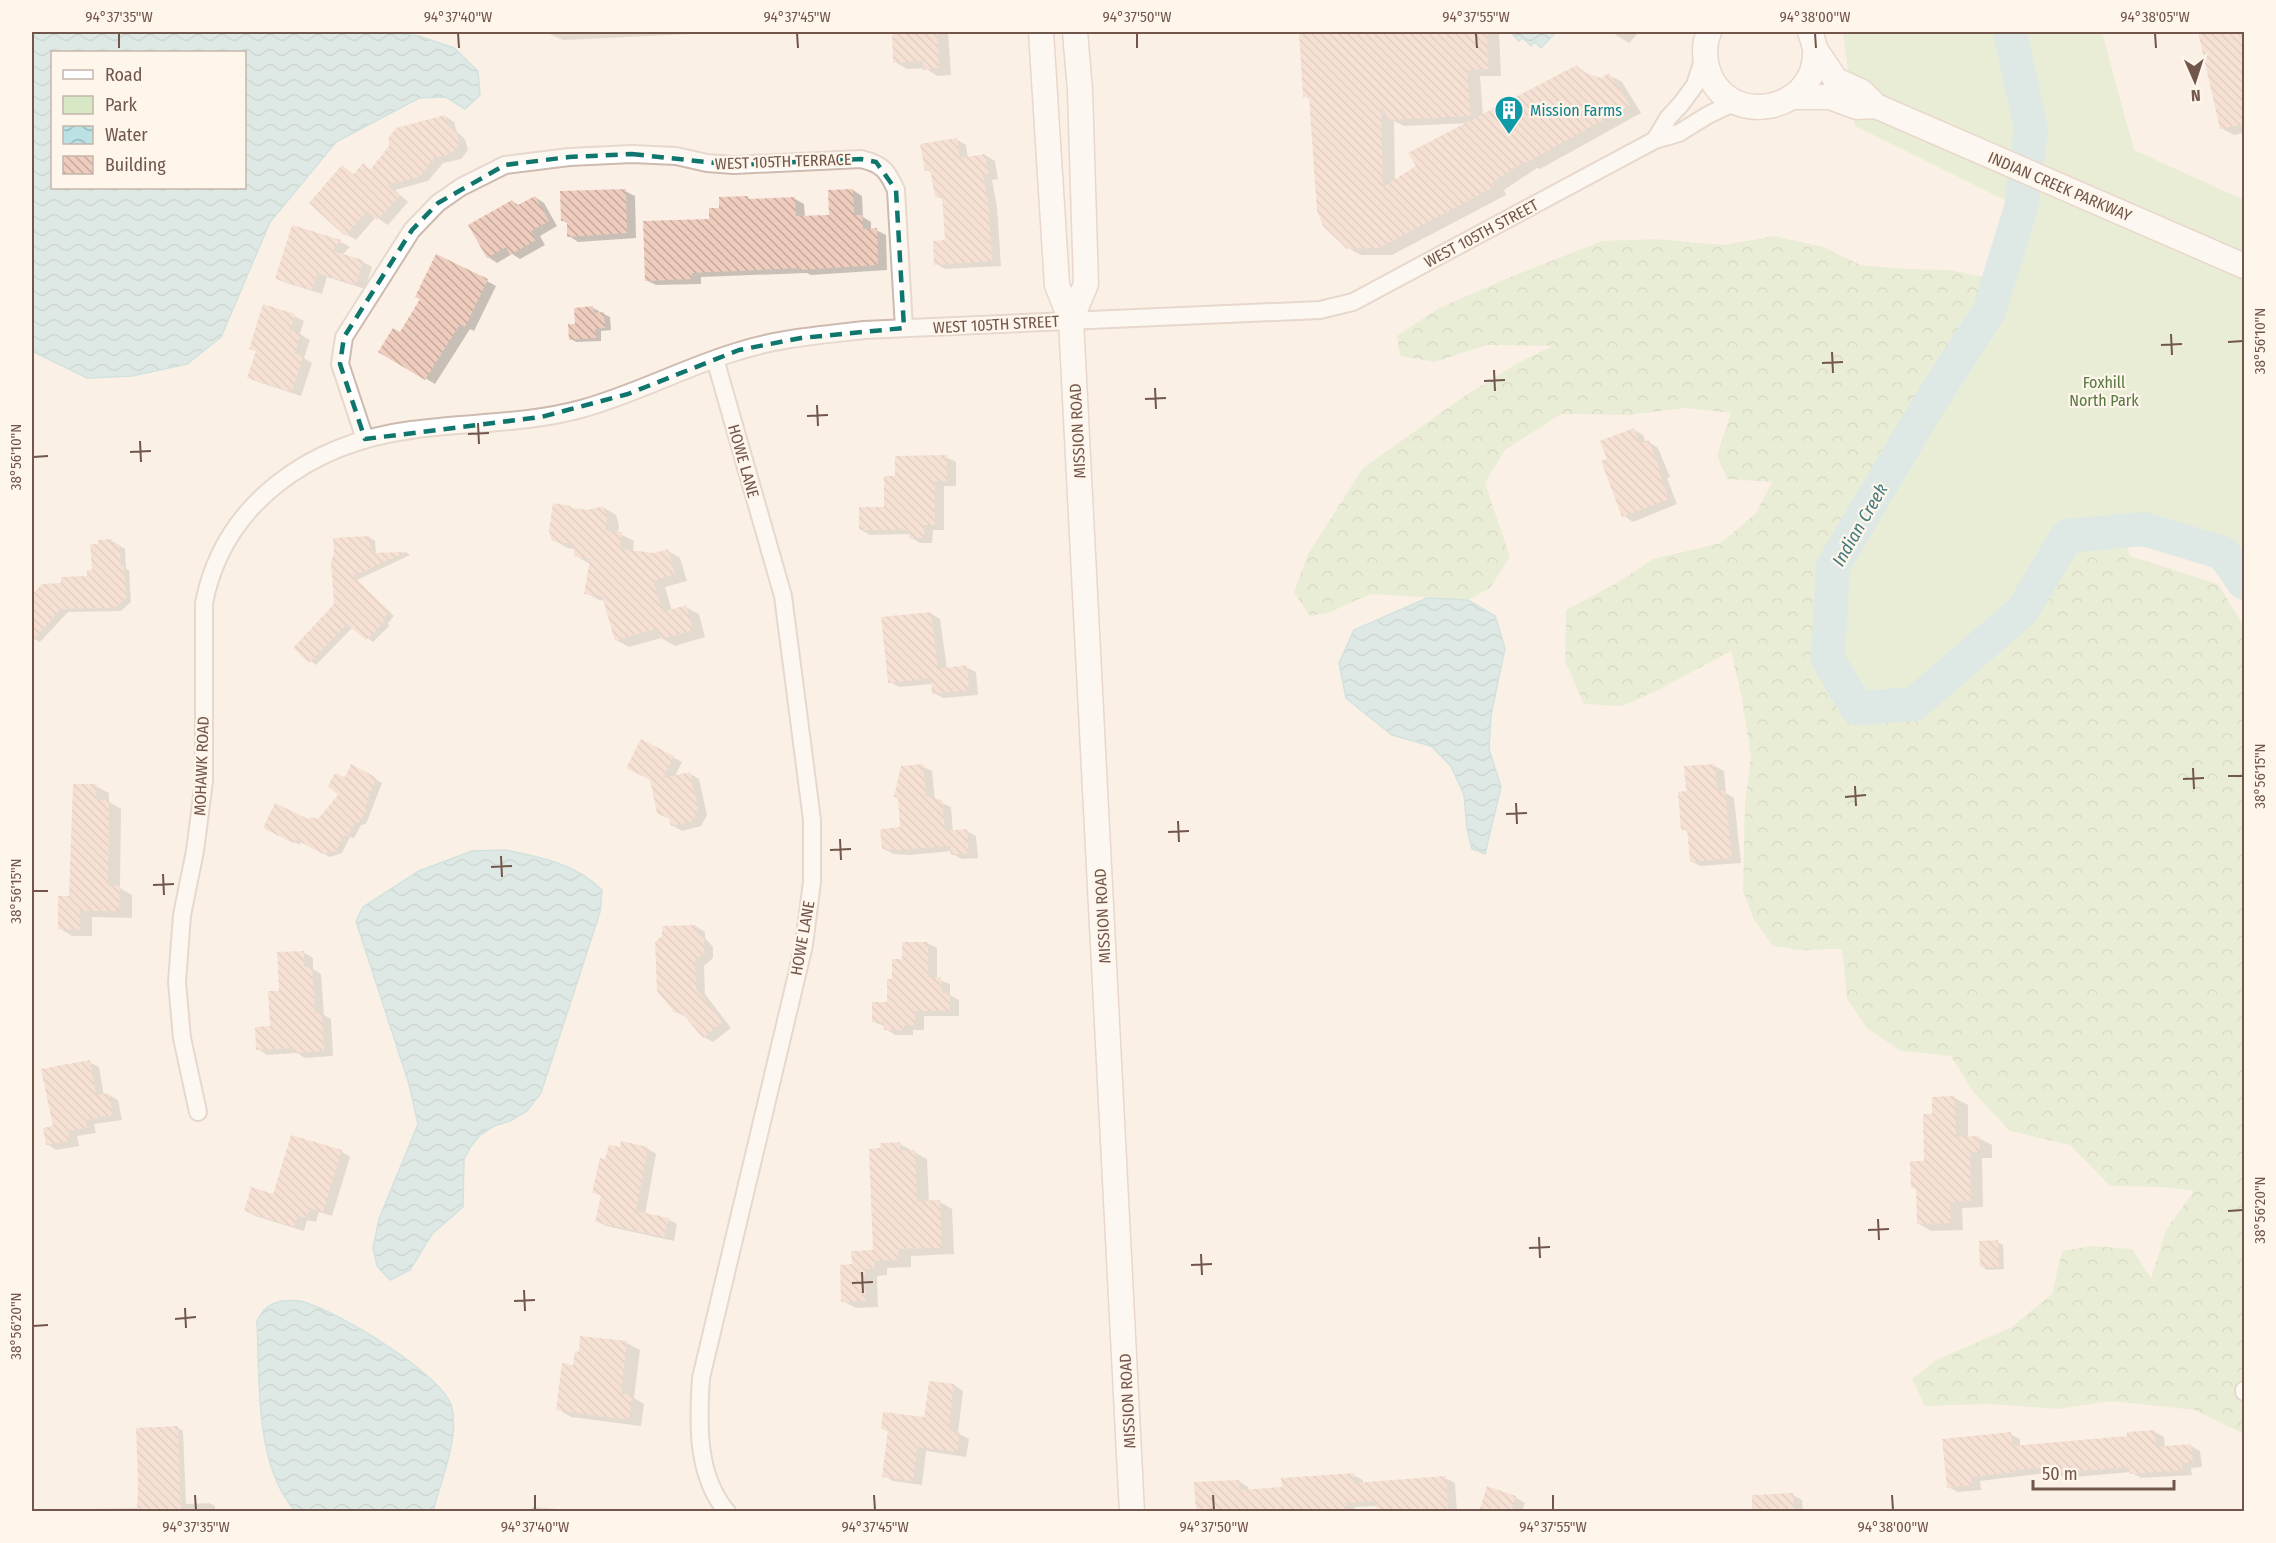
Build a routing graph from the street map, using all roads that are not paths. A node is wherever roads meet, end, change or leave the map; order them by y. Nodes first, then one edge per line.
1 (1041, 32) edge
2 (1075, 32) edge
3 (1706, 39) edge
4 (1813, 40) edge
5 (1792, 97) junction
6 (1735, 102) junction
7 (1876, 106) junction
8 (1655, 140) junction
9 (2239, 263) edge
10 (1071, 320) junction
11 (904, 328) junction
12 (715, 359) junction
13 (365, 439) junction
14 (315, 461) joint
15 (198, 1112) dead end
16 (727, 1512) edge
17 (1132, 1512) edge

1 - 10 main road, MISSION ROAD
2 - 10 main road, MISSION ROAD
3 - 6 main road
3 - 8 street
4 - 5 main road
4 - 7 main road, INDIAN CREEK PARKWAY
5 - 6 main road
5 - 7 main road, INDIAN CREEK PARKWAY
6 - 8 street, WEST 105TH STREET
7 - 9 main road, INDIAN CREEK PARKWAY
8 - 10 street, WEST 105TH STREET
10 - 11 street, WEST 105TH STREET
10 - 17 main road, MISSION ROAD
11 - 12 street, WEST 105TH STREET
11 - 13 street, WEST 105TH TERRACE
12 - 13 street, WEST 105TH STREET
12 - 16 street, HOWE LANE
13 - 14 street, WEST 105TH STREET
14 - 15 street, MOHAWK ROAD

